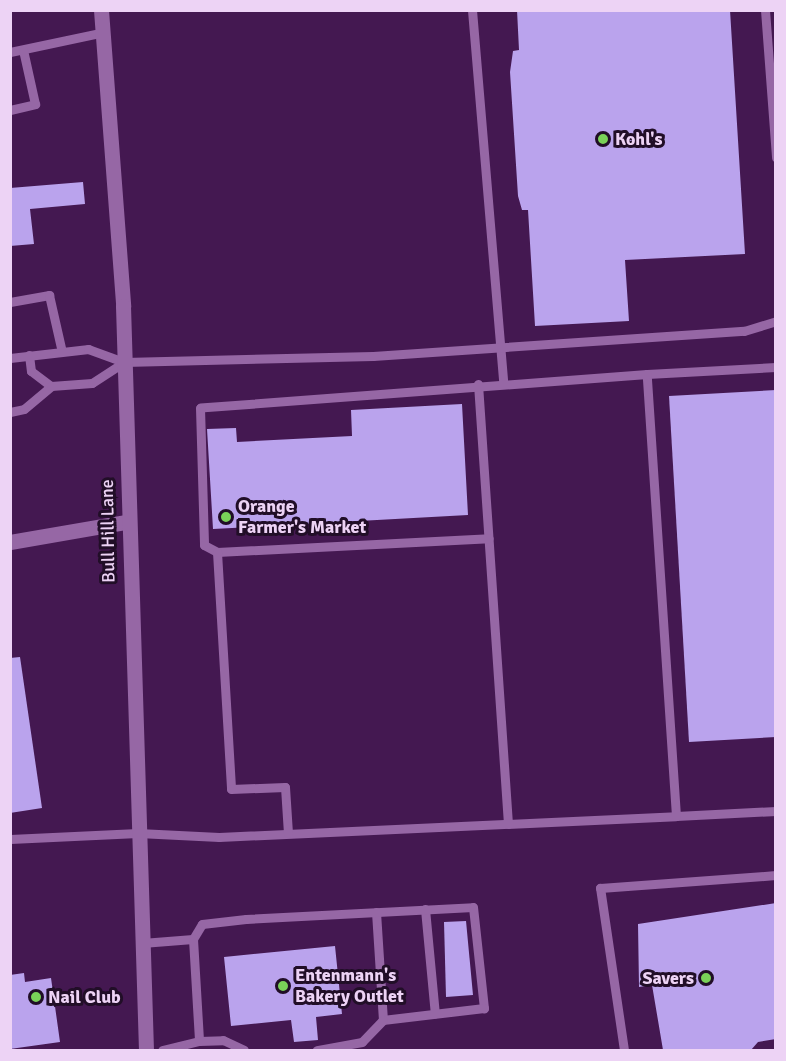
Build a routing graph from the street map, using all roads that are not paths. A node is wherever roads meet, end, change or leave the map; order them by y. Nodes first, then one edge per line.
1 (101, 10) edge
2 (472, 10) edge
3 (765, 10) edge
4 (104, 33) junction
5 (23, 50) junction
6 (10, 52) edge
7 (10, 110) edge
8 (776, 158) edge
9 (10, 302) edge
10 (776, 321) edge
11 (499, 345) junction
12 (62, 352) junction
13 (28, 355) junction
14 (10, 358) edge
15 (124, 362) junction
16 (776, 367) edge
17 (646, 374) junction
18 (503, 382) junction
19 (478, 384) junction
20 (51, 386) junction
21 (10, 412) edge
22 (126, 522) junction
23 (489, 538) junction
24 (10, 542) edge
25 (217, 552) junction
26 (776, 811) edge
27 (675, 816) junction
28 (508, 824) junction
29 (138, 833) junction
30 (288, 833) junction
31 (10, 839) edge
32 (776, 875) edge
33 (425, 909) junction
34 (376, 912) junction
35 (193, 939) junction
36 (142, 943) junction
37 (435, 1014) junction
38 (383, 1020) junction
39 (199, 1041) junction
40 (146, 1050) edge
41 (162, 1050) edge
42 (243, 1050) edge
43 (317, 1050) edge
44 (624, 1050) edge

1 - 4 main road, Bull Hill Lane
2 - 11 lane
3 - 8 lane
4 - 5 lane
4 - 15 main road, Bull Hill Lane
5 - 6 lane
5 - 7 lane
9 - 12 lane
10 - 11 lane
11 - 15 lane
11 - 18 lane
12 - 13 lane
12 - 15 lane
13 - 14 lane
13 - 20 lane
15 - 20 lane
15 - 22 main road, Bull Hill Lane
16 - 17 lane
17 - 18 lane
17 - 27 lane
18 - 19 lane
19 - 23 lane
19 - 25 lane
20 - 21 lane
22 - 24 main road
22 - 29 main road, Bull Hill Lane
23 - 25 lane
23 - 28 lane
25 - 30 lane
26 - 27 lane
27 - 28 lane
28 - 30 lane
29 - 30 lane
29 - 31 lane
29 - 36 main road, Bull Hill Lane
32 - 44 lane
33 - 34 lane
33 - 37 lane
33 - 37 lane
34 - 35 lane
34 - 38 lane
35 - 36 lane
35 - 39 lane
36 - 40 main road, Bull Hill Lane
37 - 38 lane
38 - 43 lane
39 - 41 lane
39 - 42 lane

